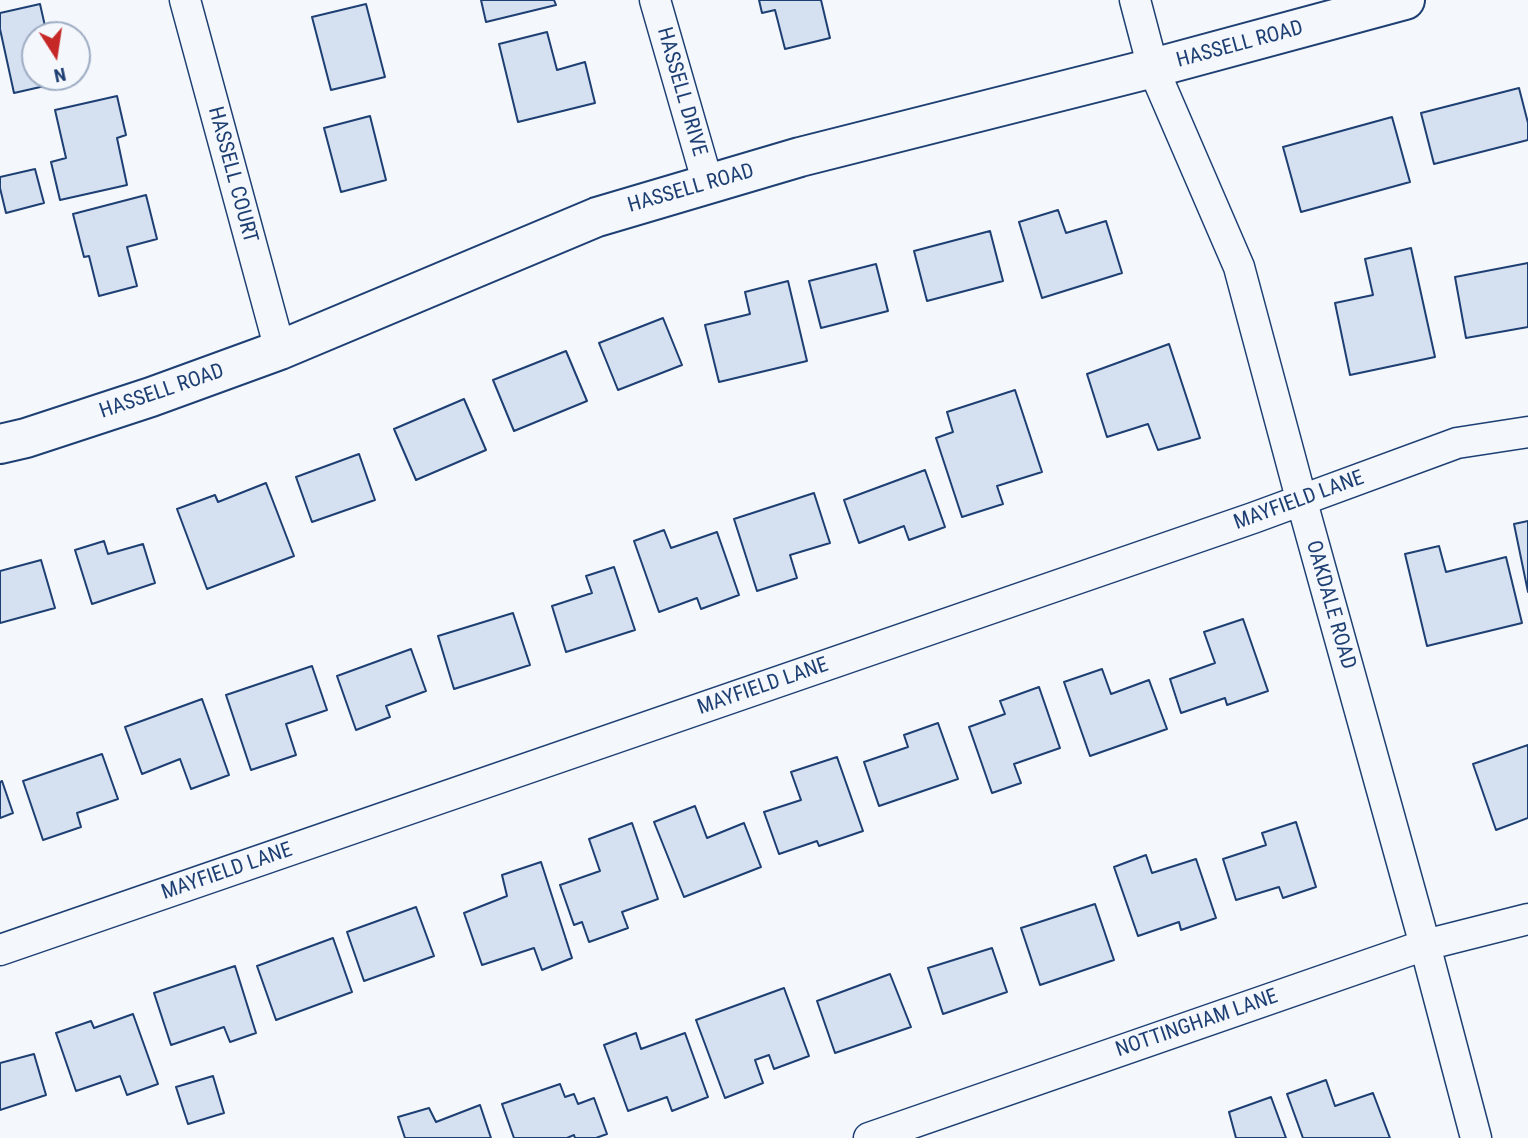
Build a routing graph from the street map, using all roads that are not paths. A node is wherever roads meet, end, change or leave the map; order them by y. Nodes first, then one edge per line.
1 (185, 0) edge
2 (655, 0) edge
3 (1135, 0) edge
4 (1405, 0) edge
5 (1153, 68) junction
6 (708, 184) junction
7 (280, 350) junction
8 (1528, 432) edge
9 (0, 444) edge
10 (1302, 502) junction
11 (1528, 919) edge
12 (1425, 945) junction
13 (0, 950) edge
14 (869, 1138) edge
15 (1476, 1138) edge

1 - 7 street, HASSELL COURT
2 - 6 street, HASSELL DRIVE
3 - 5 street, OAKDALE ROAD
4 - 5 street, HASSELL ROAD
5 - 6 street, HASSELL ROAD
5 - 10 street, OAKDALE ROAD
6 - 7 street, HASSELL ROAD
7 - 9 street, HASSELL ROAD
8 - 10 street, MAYFIELD LANE
10 - 12 street, OAKDALE ROAD
10 - 13 street, MAYFIELD LANE
11 - 12 street, NOTTINGHAM LANE
12 - 14 street, NOTTINGHAM LANE
12 - 15 street, OAKDALE ROAD

